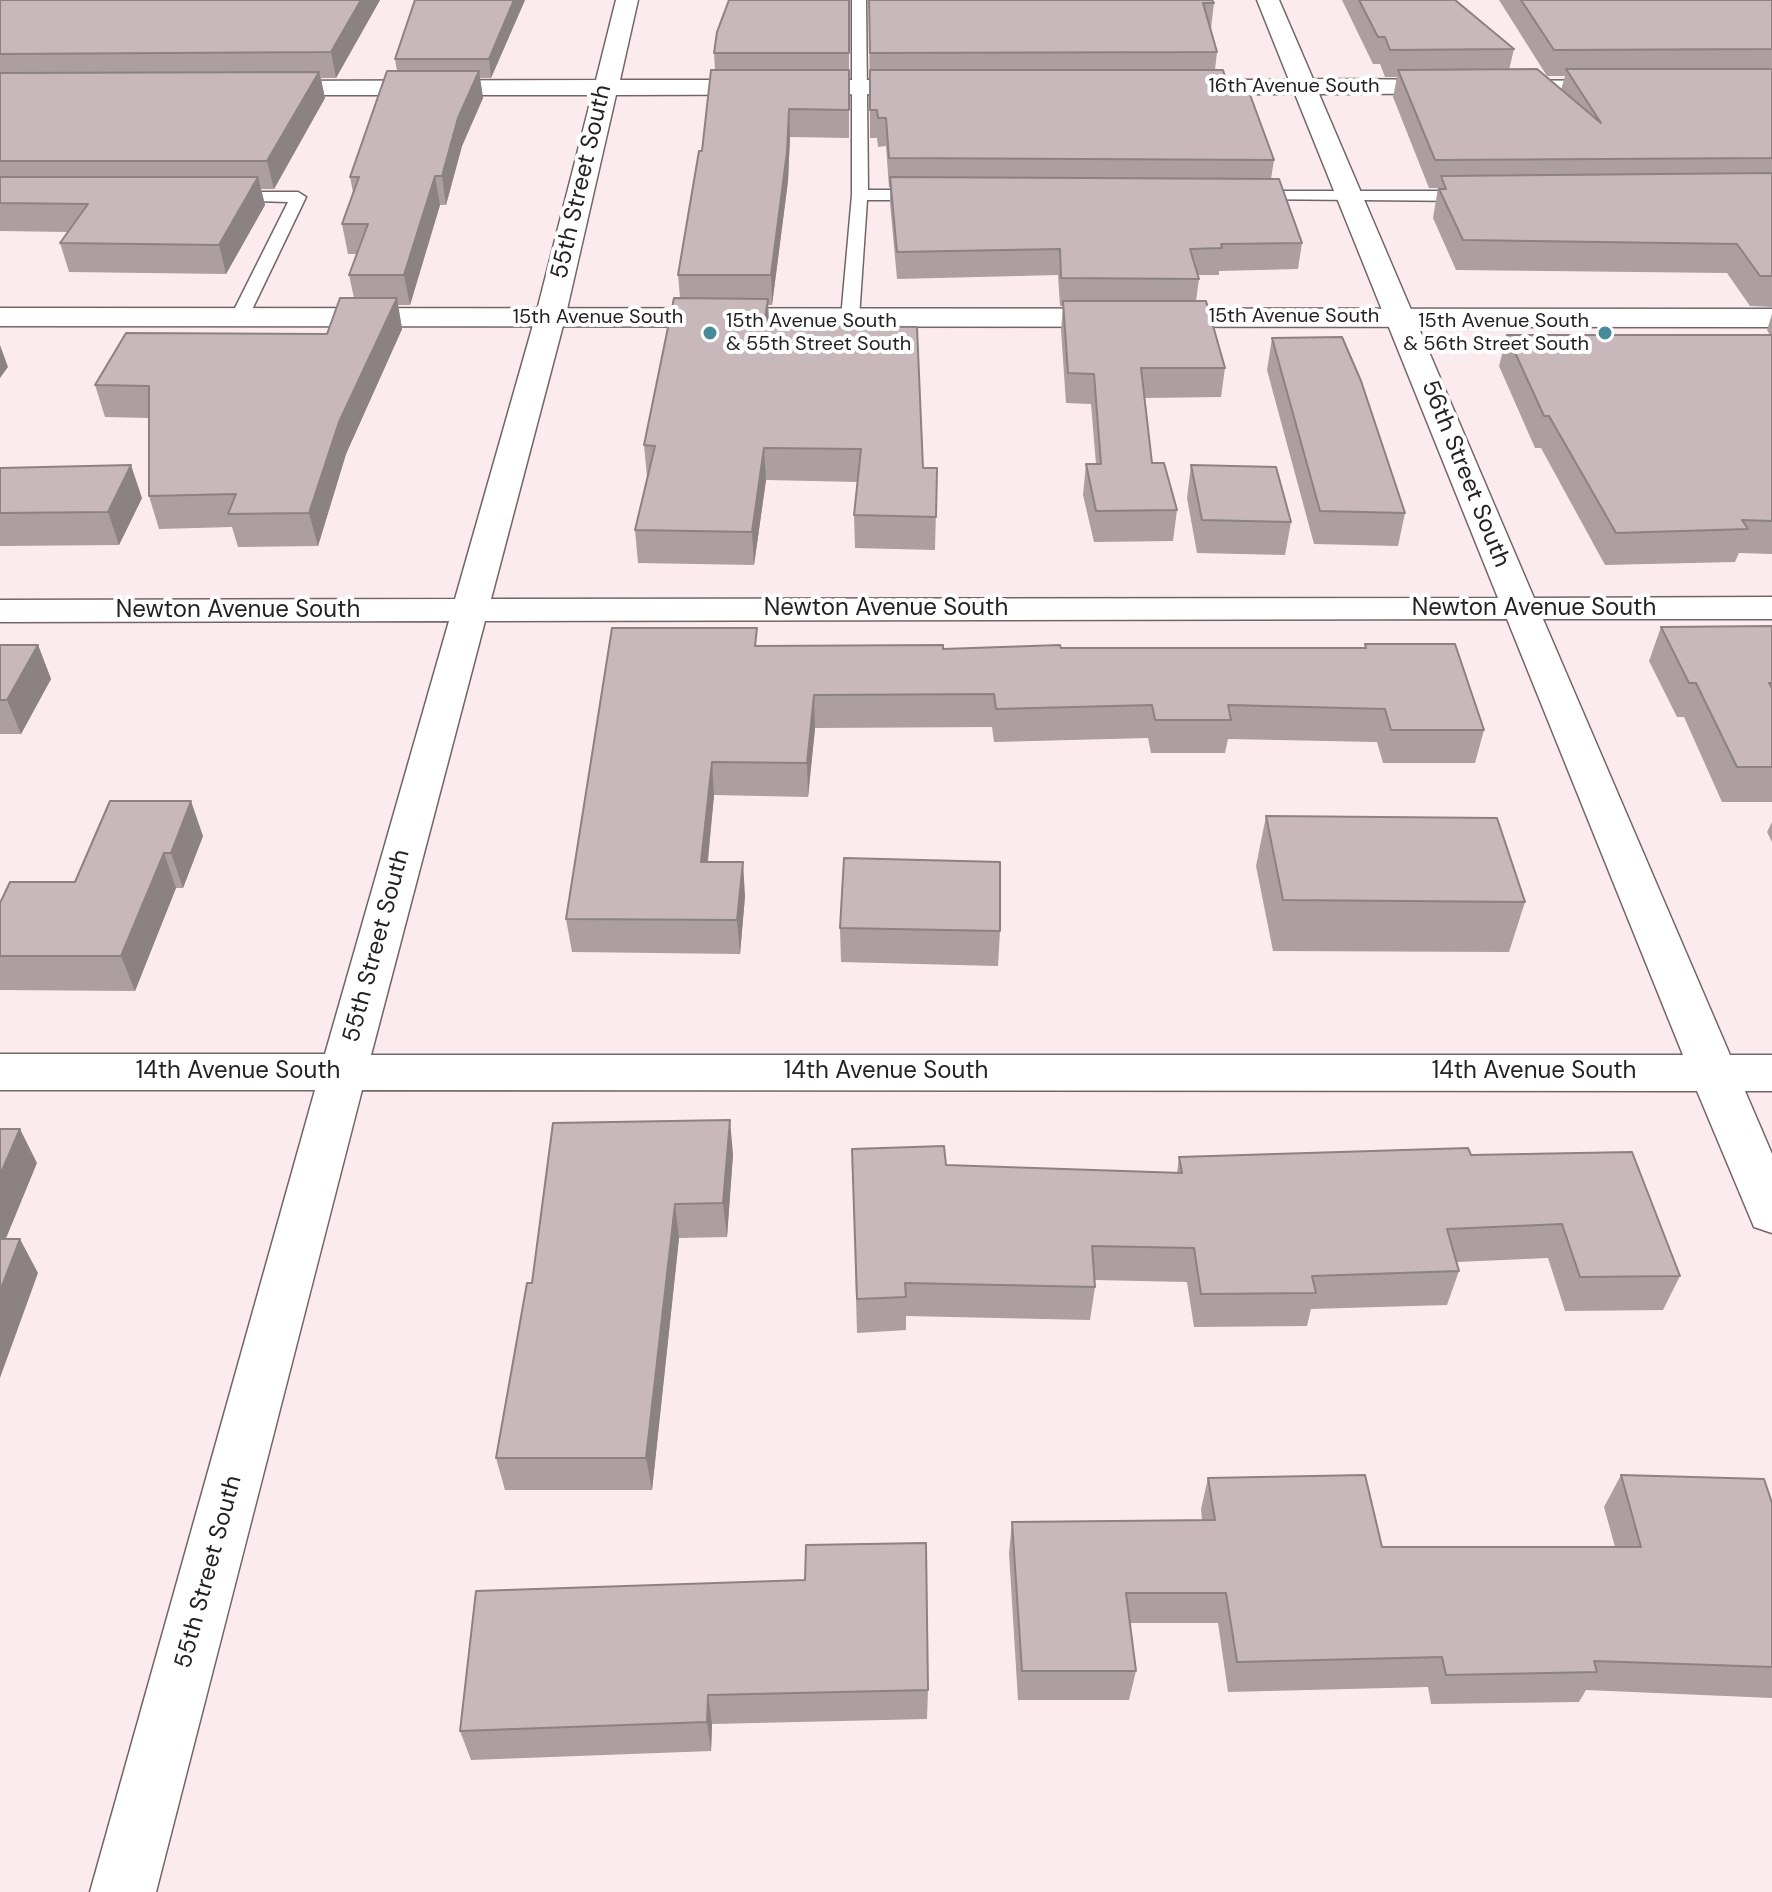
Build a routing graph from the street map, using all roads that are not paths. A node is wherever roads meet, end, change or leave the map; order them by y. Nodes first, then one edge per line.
1 (627, 0) edge
2 (859, 0) edge
3 (1268, 0) edge
4 (1647, 86) edge
5 (858, 87) junction
6 (954, 87) edge
7 (1145, 87) edge
8 (1304, 87) junction
9 (239, 88) edge
10 (605, 88) junction
11 (860, 195) junction
12 (939, 195) edge
13 (1239, 196) edge
14 (1491, 196) edge
15 (204, 197) edge
16 (1350, 197) junction
17 (0, 317) edge
18 (1400, 317) junction
19 (239, 318) junction
20 (550, 318) junction
21 (850, 318) junction
22 (1772, 318) edge
23 (1772, 608) edge
24 (1521, 609) junction
25 (470, 610) junction
26 (0, 611) edge
27 (0, 1072) edge
28 (343, 1072) junction
29 (1714, 1073) junction
30 (1772, 1073) edge
31 (1772, 1213) edge
32 (123, 1892) edge

1 - 10 street, 55th Street South
2 - 5 lane
3 - 8 street, 56th Street South
4 - 8 street, 16th Avenue South
5 - 6 street
5 - 10 street
5 - 11 lane
7 - 8 street, 16th Avenue South
8 - 16 street, 56th Street South
9 - 10 street
10 - 20 street, 55th Street South
11 - 12 lane
11 - 21 lane
13 - 16 lane
14 - 16 lane
15 - 19 lane
16 - 18 street, 56th Street South
17 - 19 street, 15th Avenue South
18 - 21 street, 15th Avenue South
18 - 22 street, 15th Avenue South
18 - 24 street, 56th Street South
19 - 20 street, 15th Avenue South
20 - 21 street, 15th Avenue South
20 - 25 street, 55th Street South
23 - 24 street, Newton Avenue South
24 - 25 street, Newton Avenue South
24 - 29 street, 56th Street South
25 - 26 street, Newton Avenue South
25 - 28 street, 55th Street South
27 - 28 street, 14th Avenue South
28 - 29 street, 14th Avenue South
28 - 32 street, 55th Street South
29 - 30 street, 14th Avenue South
29 - 31 street, 56th Street South

